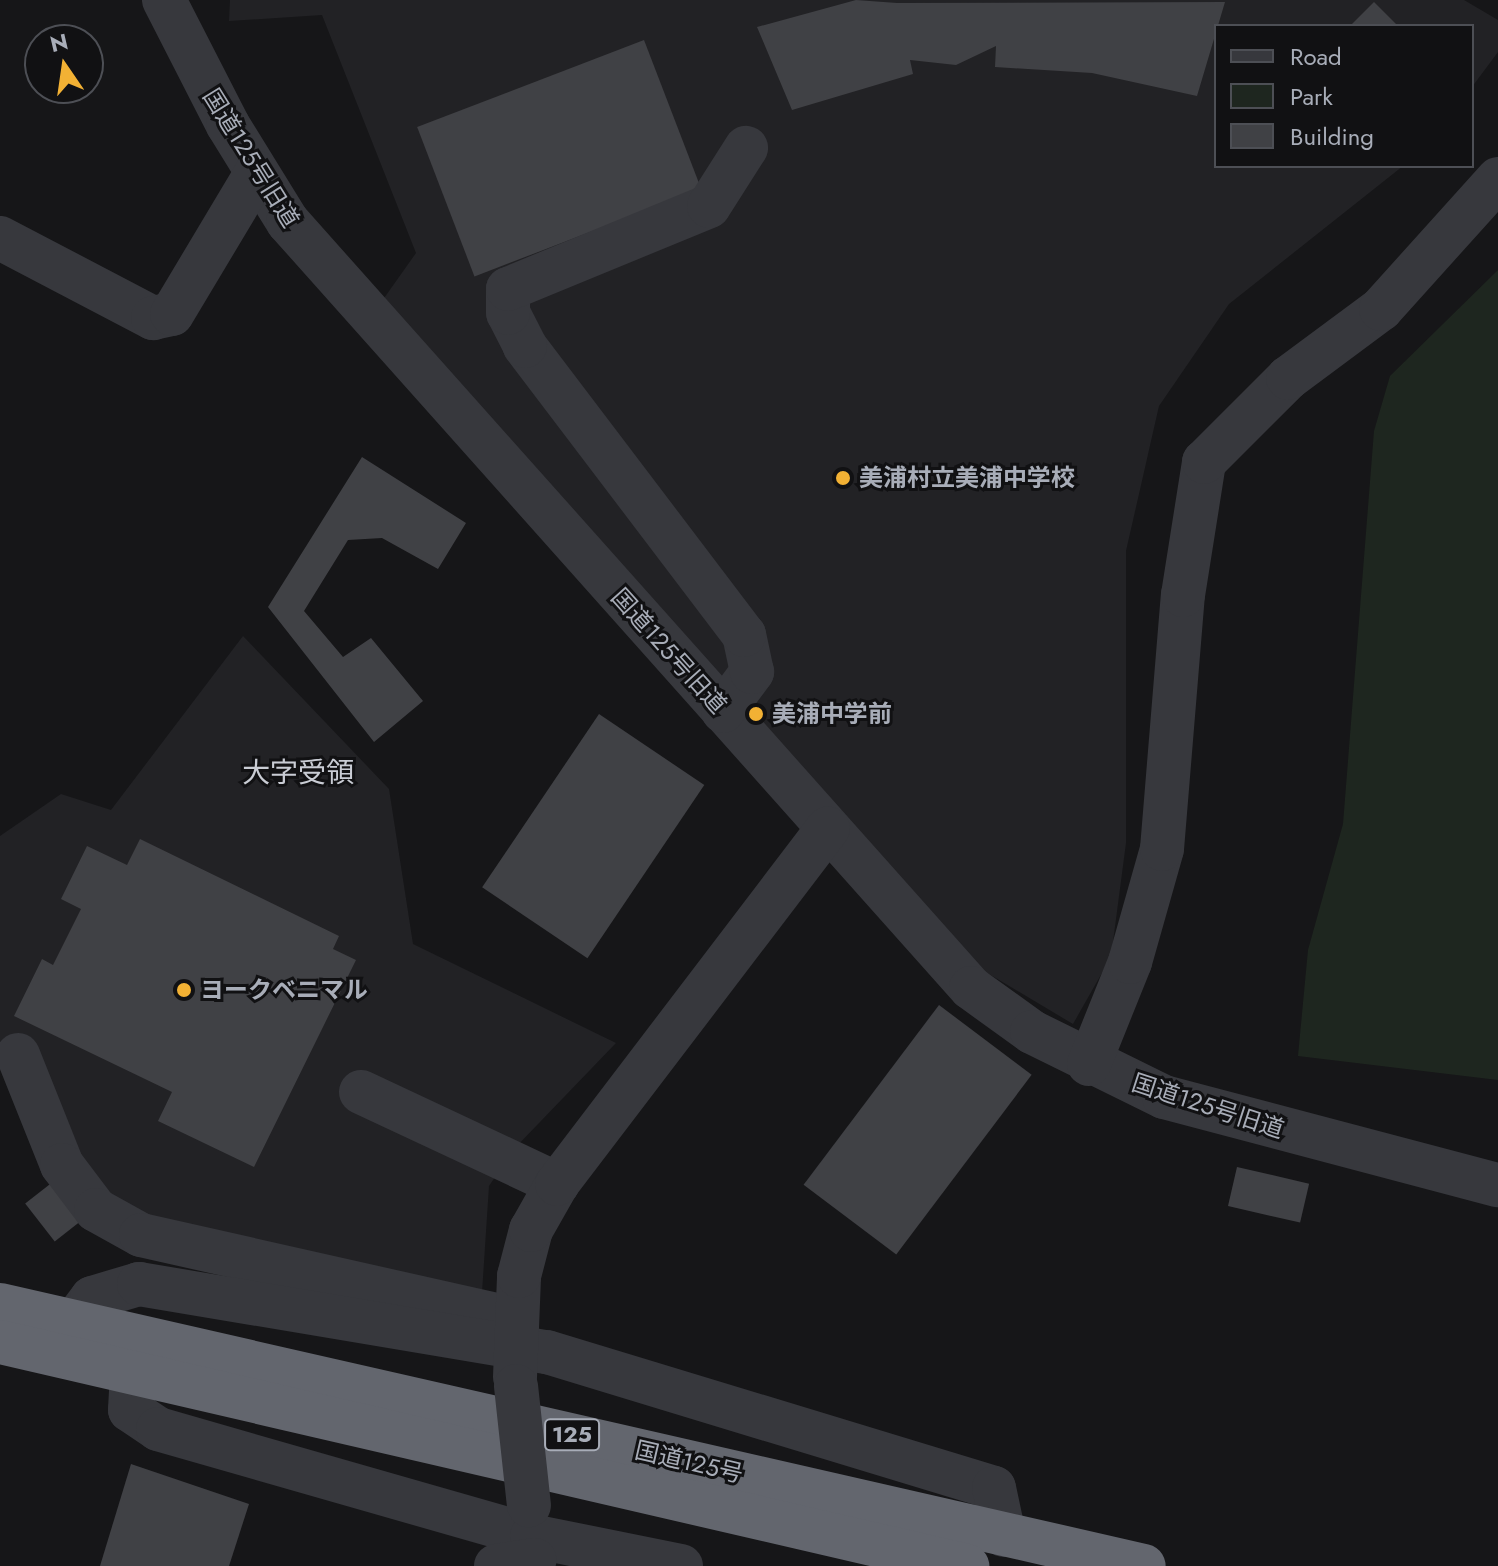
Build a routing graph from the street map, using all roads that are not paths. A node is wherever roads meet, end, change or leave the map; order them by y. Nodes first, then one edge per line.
1 (164, 0) edge
2 (746, 148) dead end
3 (257, 172) junction
4 (1498, 179) edge
5 (0, 238) edge
6 (723, 711) junction
7 (828, 828) junction
8 (18, 1055) dead end
9 (1089, 1064) junction
10 (361, 1092) dead end
11 (557, 1184) junction
12 (1498, 1185) edge
13 (0, 1305) edge
14 (74, 1322) junction
15 (0, 1342) edge
16 (514, 1351) junction
17 (132, 1372) junction
18 (1004, 1535) junction
19 (525, 1547) edge
20 (681, 1566) edge
21 (967, 1566) edge
22 (1144, 1566) edge

1 - 3 street, 国道125号旧道
2 - 6 street
3 - 5 street
3 - 6 street, 国道125号旧道
4 - 9 street
6 - 7 street, 国道125号旧道
7 - 9 street, 国道125号旧道
7 - 11 street
8 - 16 street
9 - 12 street, 国道125号旧道
10 - 11 street
11 - 16 street
13 - 14 highway, 国道125号 / 125
14 - 16 street
14 - 18 highway, 国道125号 / 125
15 - 17 highway, 国道125号 / 125
16 - 18 street
16 - 19 street, bridge
17 - 19 street
17 - 21 highway, 国道125号 / 125
18 - 22 highway, 国道125号 / 125
19 - 20 street

